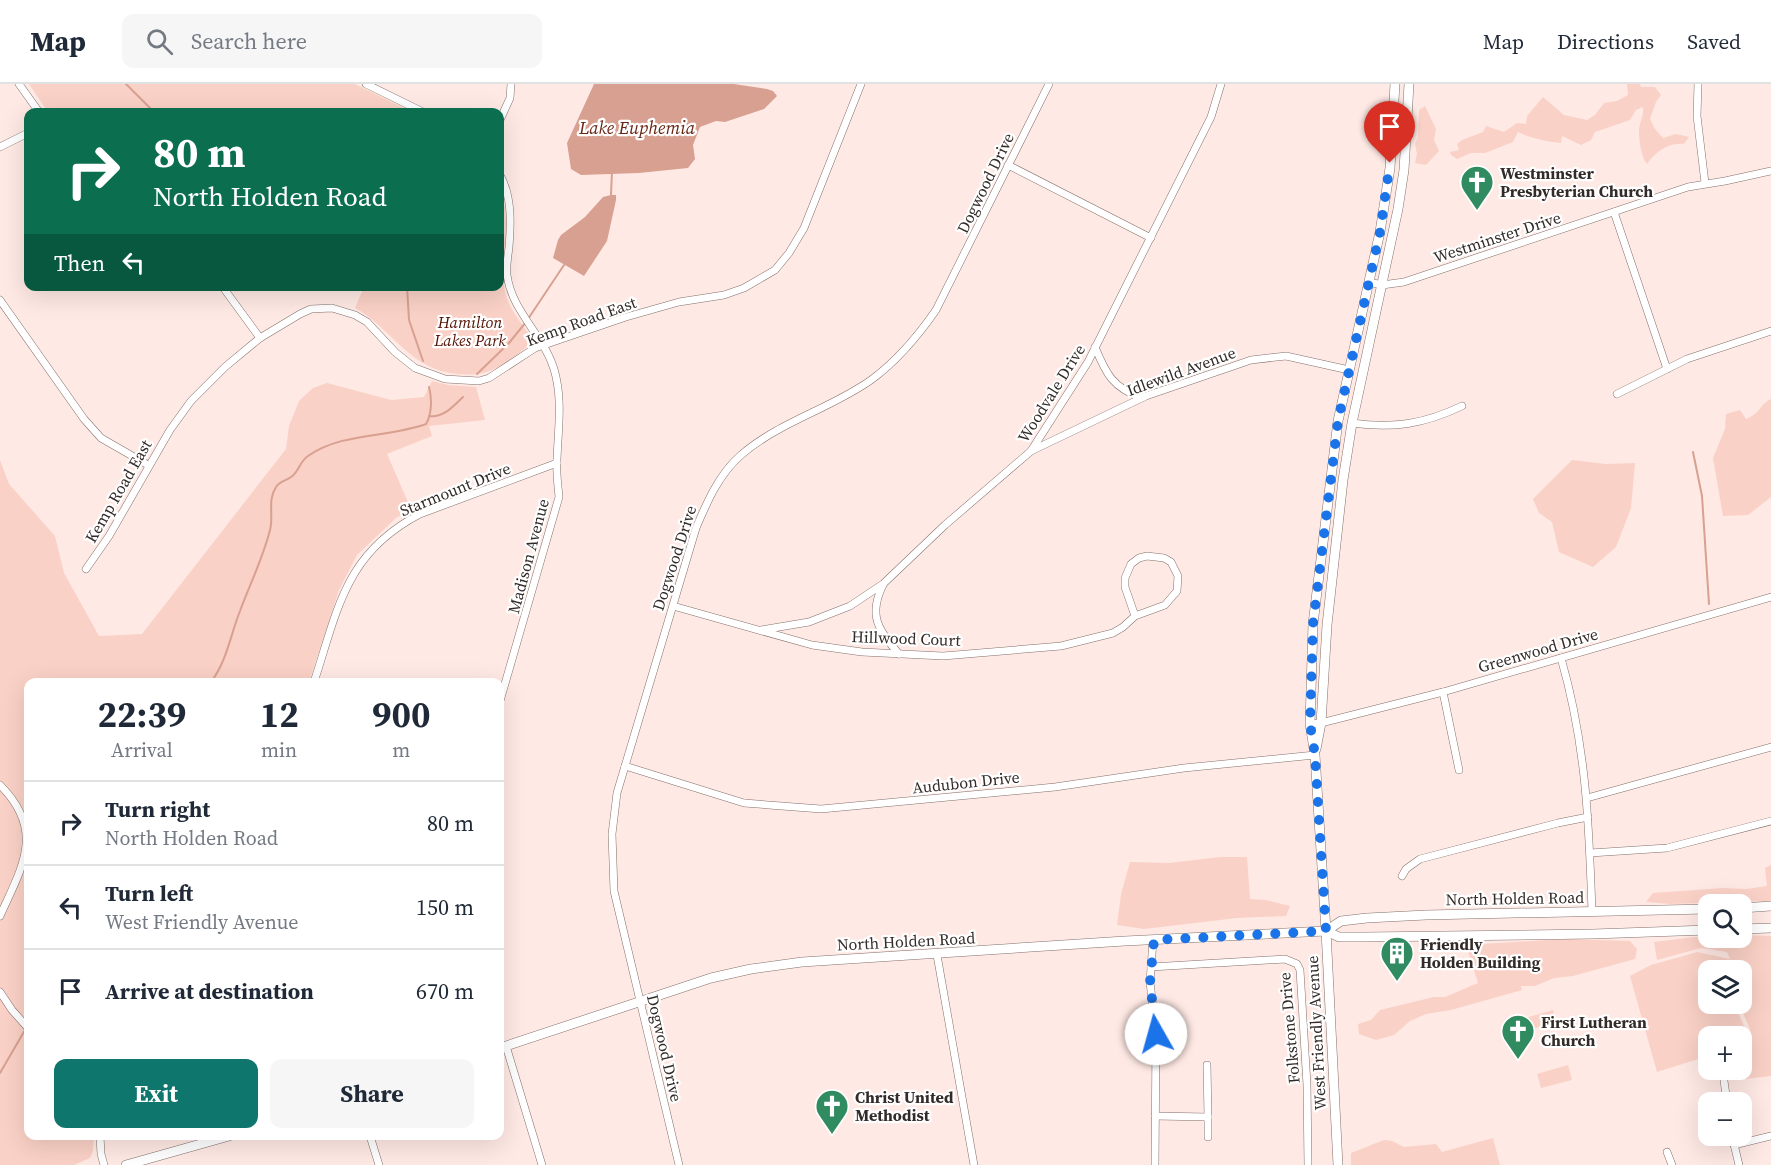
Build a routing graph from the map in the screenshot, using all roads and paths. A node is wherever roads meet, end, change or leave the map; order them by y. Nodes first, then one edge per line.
1 (19, 84) edge
2 (366, 84) edge
3 (511, 84) edge
4 (861, 84) edge
5 (1049, 84) edge
6 (1221, 84) edge
7 (1395, 84) edge
8 (1409, 84) edge
9 (1698, 84) edge
10 (36, 108) edge
11 (415, 108) edge
12 (504, 111) edge
13 (24, 135) edge
14 (0, 147) edge
15 (1008, 165) junction
16 (1771, 171) edge
17 (1705, 183) junction
18 (504, 188) edge
19 (1614, 212) junction
20 (1150, 238) junction
21 (1369, 282) junction
22 (1382, 285) junction
23 (226, 291) edge
24 (0, 300) edge
25 (1771, 331) edge
26 (260, 338) junction
27 (543, 345) junction
28 (1095, 348) junction
29 (1667, 369) junction
30 (1349, 370) junction
31 (1617, 394) dead end
32 (1142, 398) junction
33 (1462, 406) dead end
34 (1352, 423) junction
35 (1031, 451) junction
36 (557, 463) junction
37 (148, 465) junction
38 (86, 569) dead end
39 (883, 584) junction
40 (1771, 597) edge
41 (673, 606) junction
42 (1135, 616) junction
43 (762, 630) junction
44 (898, 654) junction
45 (1562, 658) junction
46 (315, 678) edge
47 (504, 687) edge
48 (1443, 692) junction
49 (1321, 723) junction
50 (1310, 724) junction
51 (1771, 747) edge
52 (1315, 755) junction
53 (625, 766) junction
54 (1460, 770) dead end
55 (0, 785) edge
56 (1587, 798) junction
57 (1588, 817) junction
58 (1771, 821) edge
59 (24, 822) edge
60 (1590, 853) junction
61 (24, 860) edge
62 (1402, 876) dead end
63 (1771, 906) edge
64 (1752, 907) edge
65 (1698, 909) edge
66 (1592, 912) junction
67 (0, 916) edge
68 (1771, 928) edge
69 (1752, 929) edge
70 (1698, 930) edge
71 (1326, 931) junction
72 (1154, 940) junction
73 (937, 955) junction
74 (1151, 967) junction
75 (0, 992) edge
76 (640, 1001) junction
77 (24, 1024) edge
78 (504, 1047) edge
79 (504, 1050) edge
80 (1207, 1065) dead end
81 (1724, 1081) dead end
82 (1726, 1092) edge
83 (1155, 1116) junction
84 (1208, 1117) junction
85 (1771, 1136) edge
86 (1208, 1137) dead end
87 (101, 1140) edge
88 (215, 1140) edge
89 (371, 1140) edge
90 (1752, 1141) edge
91 (1734, 1146) edge
92 (1667, 1152) dead end
93 (104, 1165) edge
94 (126, 1165) edge
95 (379, 1165) edge
96 (542, 1165) edge
97 (679, 1165) edge
98 (974, 1165) edge
99 (1155, 1165) edge
100 (1308, 1165) edge
101 (1338, 1165) edge
102 (1672, 1165) edge
103 (1739, 1165) edge

1 - 10 street
2 - 11 street
3 - 12 street
4 - 27 street, Kemp Road East
5 - 15 street, Dogwood Drive
6 - 20 street, Woodvale Drive
7 - 21 main road, West Friendly Avenue
8 - 22 main road, West Friendly Avenue
9 - 17 street
13 - 14 street
15 - 20 street
15 - 41 street, Dogwood Drive
16 - 17 street, Westminster Drive
17 - 19 street, Westminster Drive
18 - 27 street
19 - 22 street, Westminster Drive
19 - 29 street
20 - 28 street, Woodvale Drive
21 - 22 street, Westminster Drive
21 - 30 main road, West Friendly Avenue
22 - 34 main road, West Friendly Avenue
23 - 26 street
24 - 37 street
25 - 29 street
26 - 27 street, Kemp Road East
26 - 37 street, Kemp Road East
27 - 36 street, Madison Avenue
28 - 32 street
28 - 35 street, Woodvale Drive
29 - 31 street
30 - 32 street, Idlewild Avenue
30 - 50 main road, West Friendly Avenue
32 - 35 street, Idlewild Avenue
33 - 34 street
34 - 49 main road, West Friendly Avenue
35 - 39 street, Woodvale Drive
36 - 46 street, Starmount Drive
36 - 47 street, Madison Avenue
37 - 38 street, Kemp Road East
39 - 43 street, Woodvale Drive
39 - 44 street
40 - 45 street, Greenwood Drive
41 - 43 street, Hillwood Court
41 - 53 street, Dogwood Drive
42 - 42 street, Hillwood Court
42 - 44 street, Hillwood Court
43 - 44 street, Hillwood Court
45 - 48 street, Greenwood Drive
45 - 56 street
48 - 49 street, Greenwood Drive
48 - 54 street
49 - 50 street, Greenwood Drive
49 - 52 main road, West Friendly Avenue
50 - 52 main road, West Friendly Avenue
51 - 56 street
52 - 53 street, Audubon Drive
52 - 71 main road, West Friendly Avenue
53 - 76 street, Dogwood Drive
55 - 59 street
56 - 57 street
57 - 60 street
57 - 62 street
58 - 60 street
60 - 66 street
61 - 67 street
63 - 64 main road
65 - 66 main road, North Holden Road
66 - 71 main road, North Holden Road
68 - 69 main road
70 - 71 main road, North Holden Road
71 - 72 main road, North Holden Road
71 - 101 main road, West Friendly Avenue
72 - 73 main road, North Holden Road
72 - 74 street
73 - 76 main road, North Holden Road
73 - 98 street
74 - 83 street
74 - 100 street, Folkstone Drive
75 - 77 street
76 - 78 main road, North Holden Road
76 - 97 street, Dogwood Drive
79 - 96 street
80 - 84 street
81 - 82 street
83 - 84 street
83 - 99 street
84 - 86 street
85 - 90 street
87 - 93 street
88 - 94 main road
89 - 95 street
91 - 103 street
92 - 102 street

